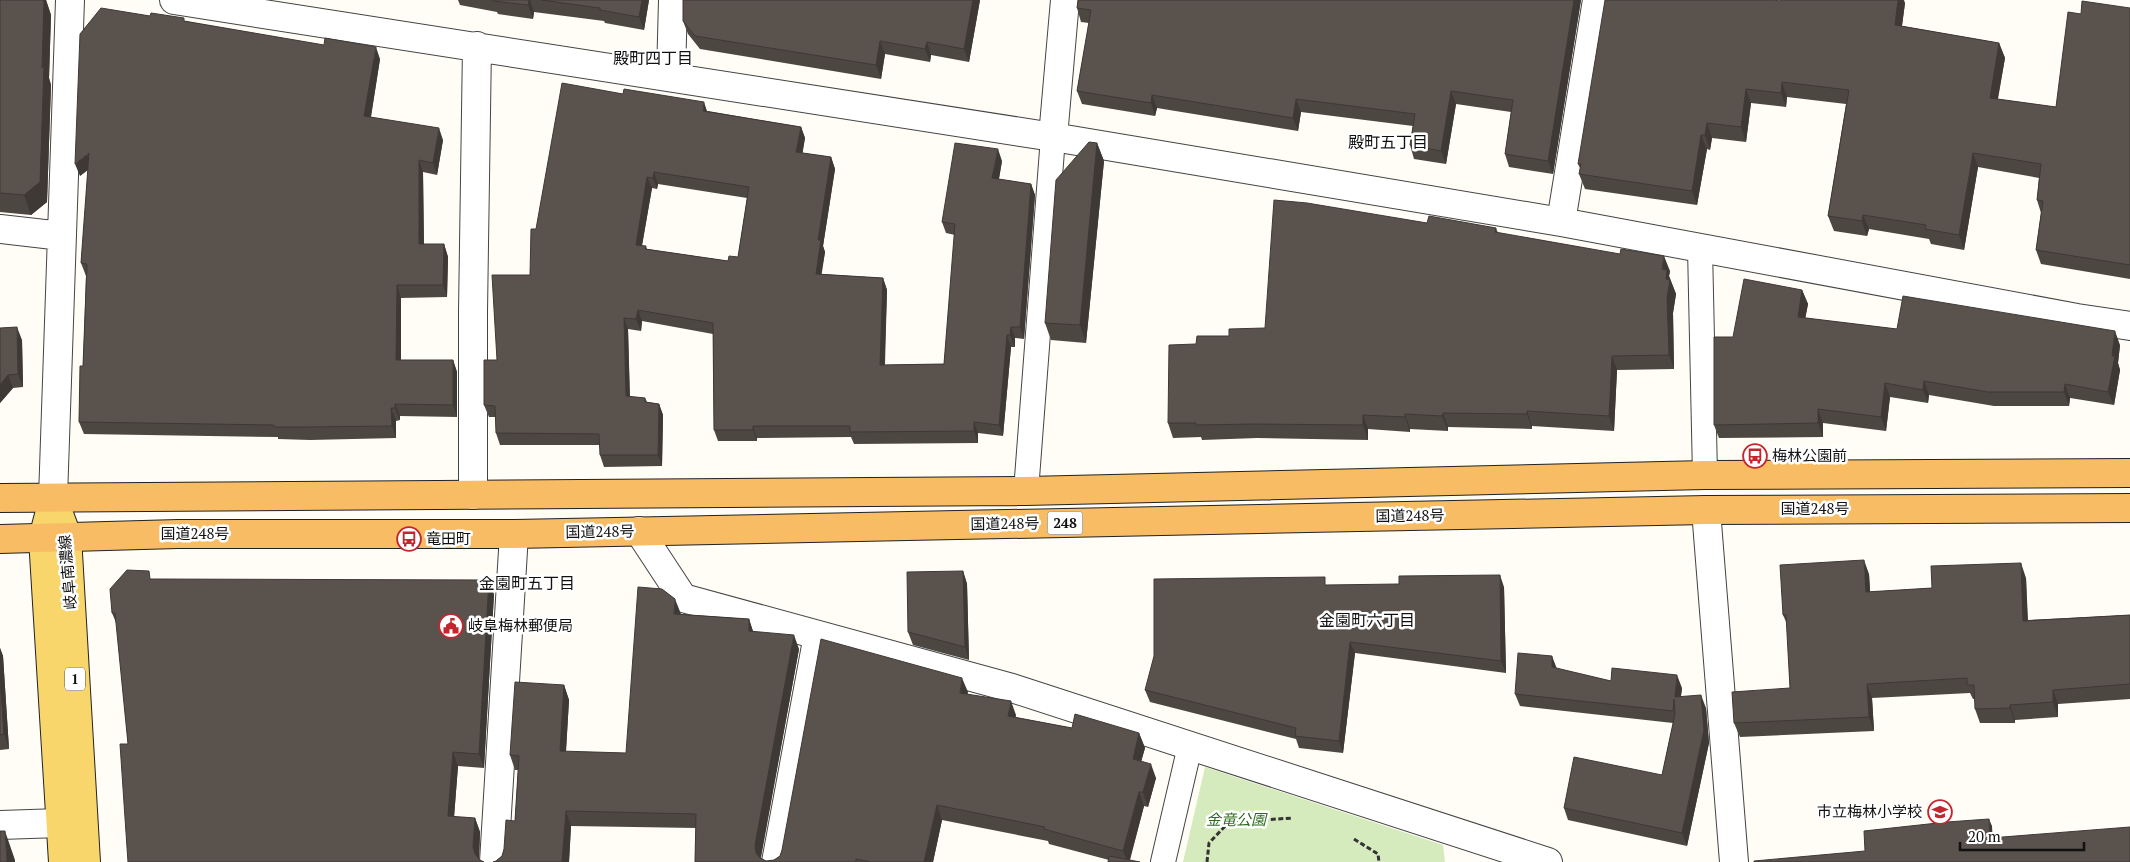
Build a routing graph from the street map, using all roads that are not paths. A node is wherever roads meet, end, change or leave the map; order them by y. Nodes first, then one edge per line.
1 (70, 0) edge
2 (174, 0) edge
3 (673, 0) edge
4 (1065, 0) edge
5 (1598, 0) edge
6 (270, 8) edge
7 (477, 46) junction
8 (670, 76) junction
9 (1052, 137) junction
10 (1561, 222) junction
11 (0, 230) edge
12 (62, 236) junction
13 (1700, 248) junction
14 (2130, 326) edge
15 (2130, 473) edge
16 (1705, 475) junction
17 (1026, 491) junction
18 (473, 496) junction
19 (0, 498) edge
20 (53, 498) junction
21 (2130, 508) edge
22 (1706, 510) junction
23 (639, 531) junction
24 (514, 534) junction
25 (55, 537) junction
26 (0, 539) edge
27 (816, 635) junction
28 (1190, 746) junction
29 (60, 823) junction
30 (0, 825) edge
31 (63, 862) edge
32 (86, 862) edge
33 (494, 862) edge
34 (774, 862) edge
35 (1163, 862) edge
36 (1548, 862) edge
37 (1734, 862) edge

1 - 12 street
2 - 6 street
3 - 8 street
4 - 9 street
5 - 10 street
6 - 7 street
7 - 8 street
7 - 18 street
8 - 9 street
9 - 10 street
9 - 17 lane
10 - 13 street
11 - 12 street
12 - 20 street
13 - 14 street
13 - 16 lane
15 - 16 highway, 248
16 - 17 highway, 248
17 - 18 highway, 248
18 - 20 highway, 248
19 - 20 highway, 248
20 - 25 main road, 岐阜南濃線 / 1
21 - 22 highway, 国道248号 / 248
22 - 23 highway, 国道248号 / 248
22 - 37 street
23 - 24 highway, 国道248号 / 248
23 - 27 street
24 - 25 highway, 国道248号 / 248
24 - 33 street
25 - 26 highway, 国道248号 / 248
25 - 29 main road, 岐阜南濃線 / 1
25 - 32 main road, 岐阜南濃線 / 1
27 - 28 street
27 - 34 lane
28 - 35 lane
28 - 36 street
29 - 30 street
29 - 31 main road, 岐阜南濃線 / 1

